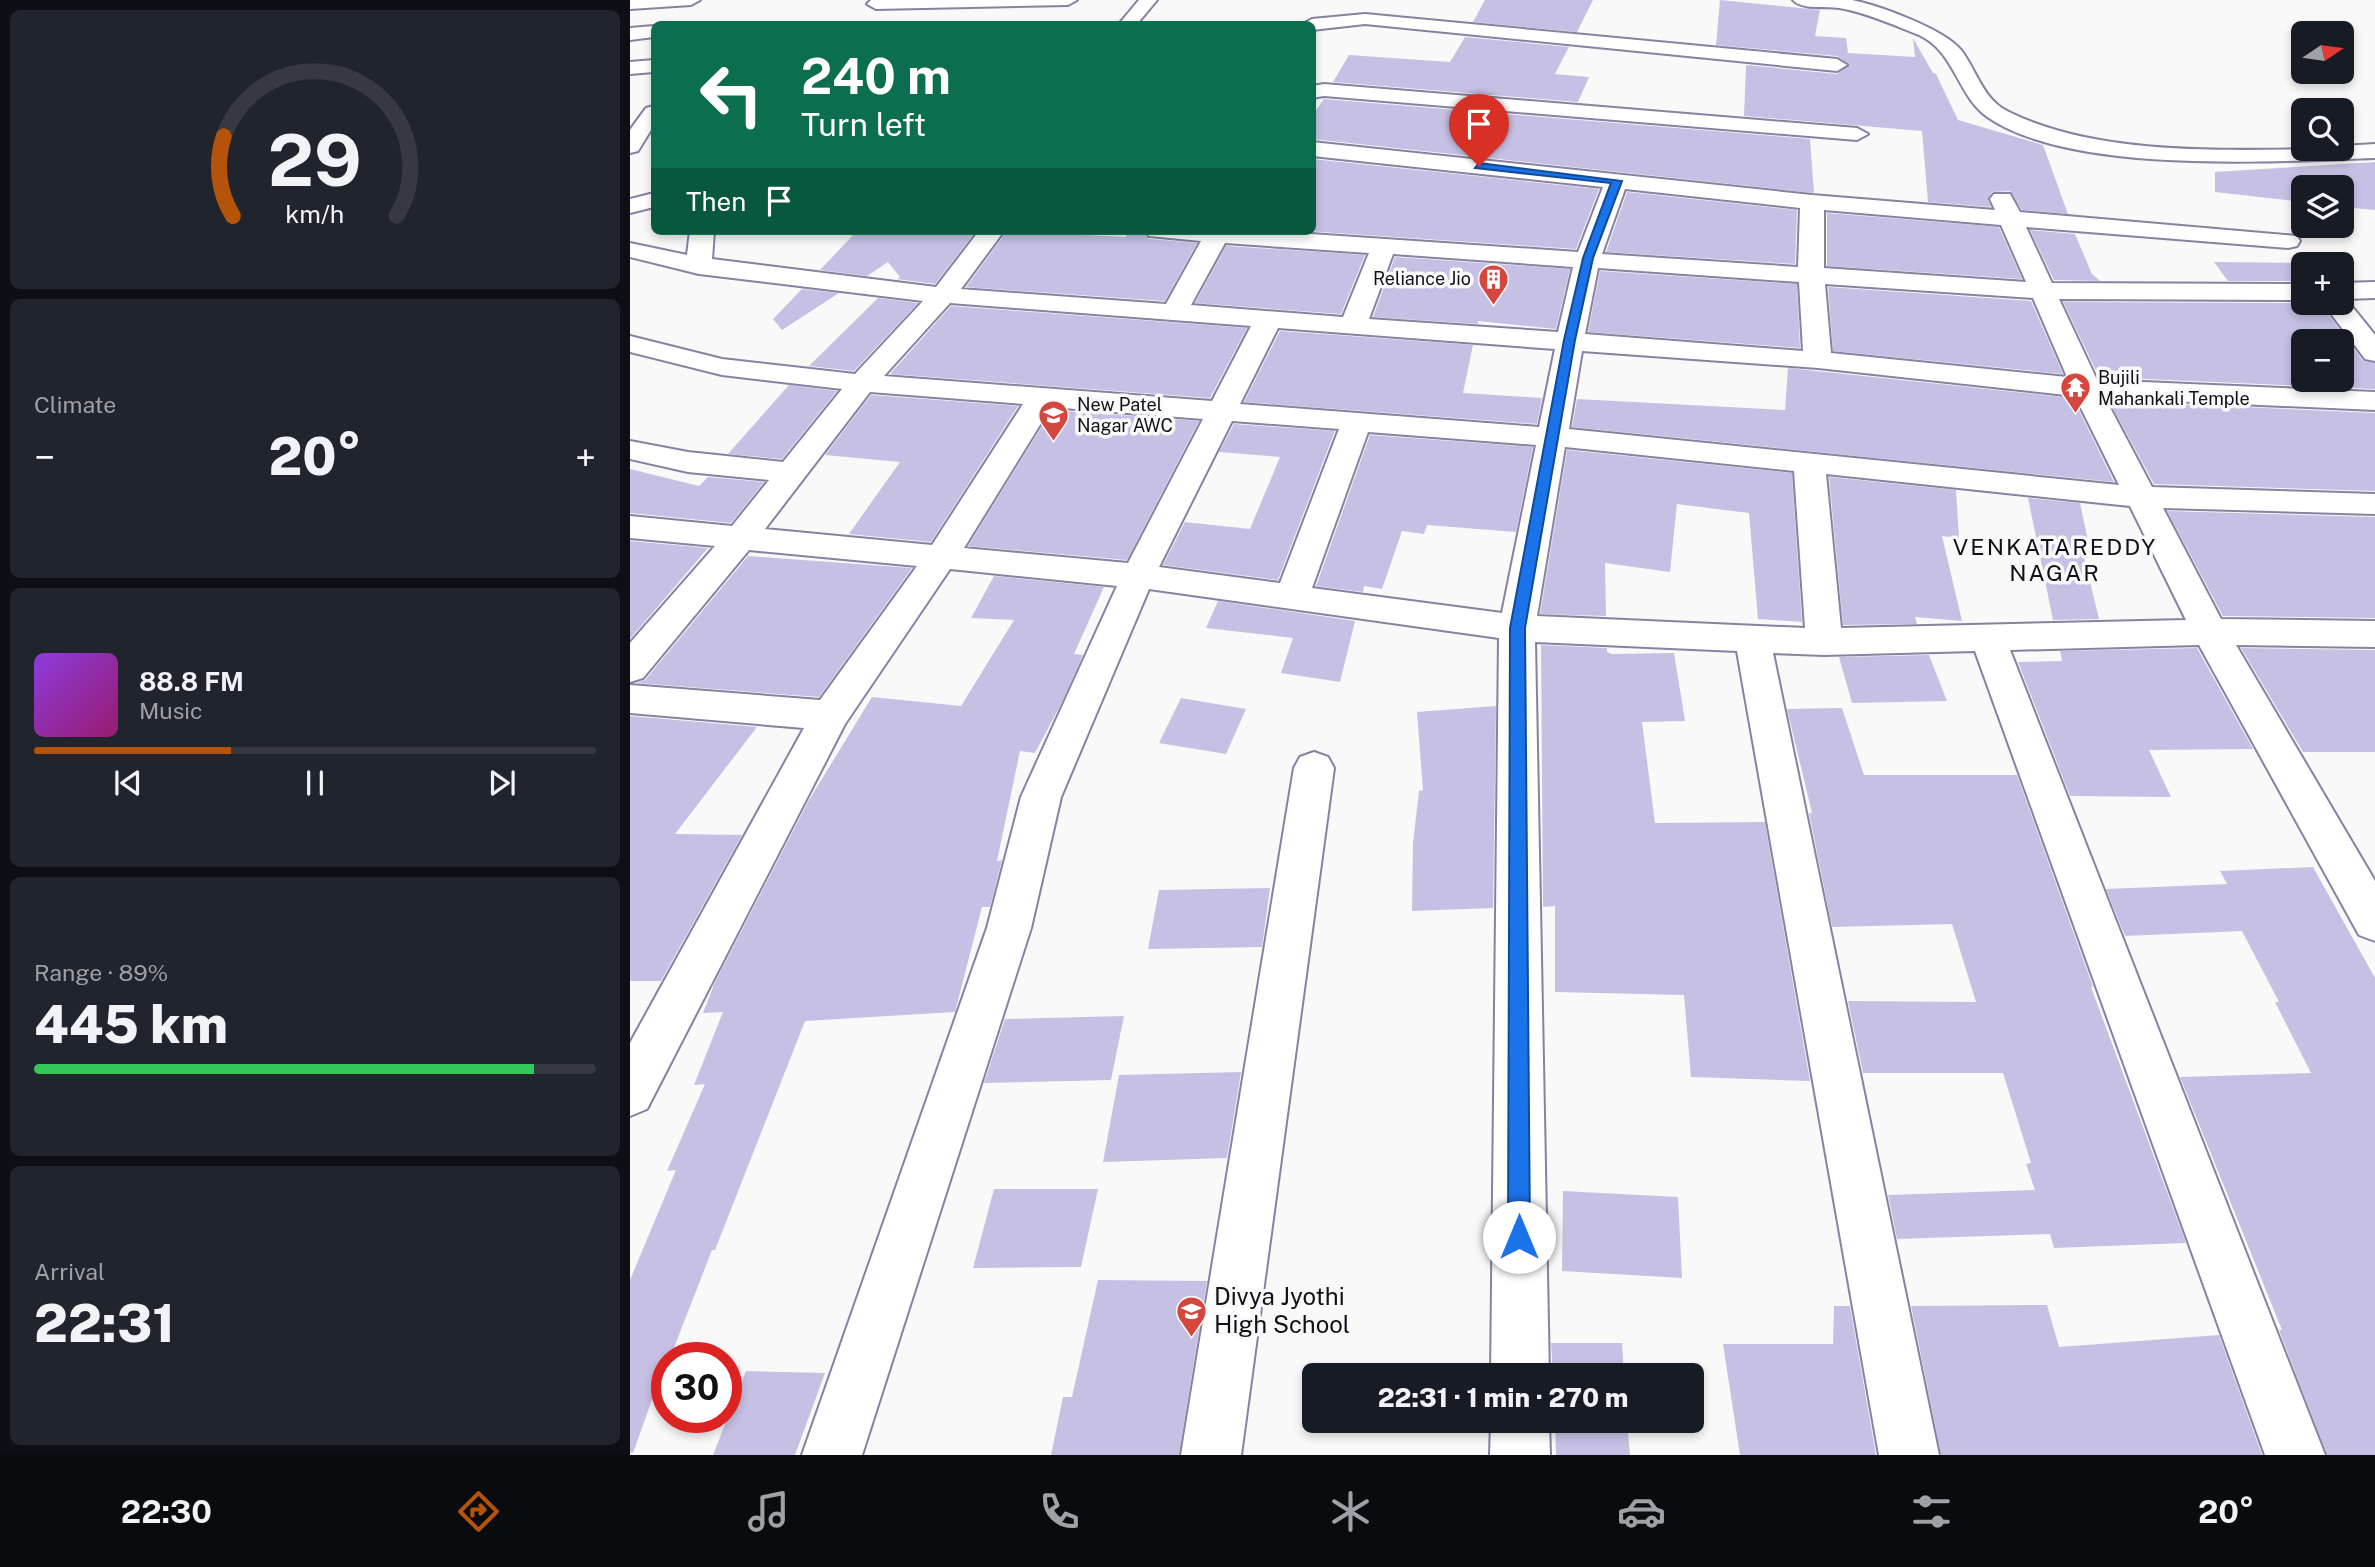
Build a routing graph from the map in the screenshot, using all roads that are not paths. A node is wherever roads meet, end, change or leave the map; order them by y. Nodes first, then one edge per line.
1 (691, 0) edge
2 (1068, 0) edge
3 (1148, 0) edge
4 (1802, 0) edge
5 (980, 1) edge
6 (1841, 2) edge
7 (630, 4) edge
8 (874, 6) edge
9 (967, 21) edge
10 (1130, 21) edge
11 (1316, 25) edge
12 (651, 33) edge
13 (630, 34) edge
14 (1838, 65) dead end
15 (651, 66) edge
16 (630, 68) edge
17 (1316, 91) edge
18 (651, 111) edge
19 (630, 113) edge
20 (651, 115) edge
21 (1857, 134) dead end
22 (630, 146) edge
23 (1316, 149) edge
24 (2375, 152) edge
25 (1617, 181) junction
26 (651, 201) edge
27 (1812, 202) junction
28 (630, 206) edge
29 (2005, 206) junction
30 (2271, 220) dead end
31 (702, 235) edge
32 (989, 235) edge
33 (1217, 235) edge
34 (1246, 235) edge
35 (1384, 245) junction
36 (630, 250) edge
37 (1588, 258) junction
38 (699, 266) junction
39 (1811, 275) junction
40 (2375, 290) edge
41 (2043, 291) junction
42 (2354, 291) edge
43 (2291, 292) edge
44 (943, 295) junction
45 (1175, 311) junction
46 (2345, 315) edge
47 (1269, 318) junction
48 (1353, 324) junction
49 (1570, 340) junction
50 (630, 344) edge
51 (2375, 353) edge
52 (1818, 360) junction
53 (862, 383) junction
54 (2086, 388) junction
55 (1044, 395) junction
56 (2375, 401) edge
57 (1223, 412) junction
58 (1356, 423) junction
59 (1554, 437) junction
60 (630, 450) edge
61 (1809, 464) junction
62 (791, 473) junction
63 (2141, 497) junction
64 (2375, 504) edge
65 (630, 527) edge
66 (741, 537) junction
67 (943, 556) junction
68 (1138, 576) junction
69 (1292, 596) junction
70 (1517, 628) junction
71 (2210, 632) junction
72 (2375, 634) edge
73 (1987, 636) junction
74 (1753, 640) junction
75 (1824, 642) junction
76 (630, 668) edge
77 (630, 699) edge
78 (830, 715) junction
79 (1314, 768) dead end
80 (2375, 921) edge
81 (630, 1092) edge
82 (1520, 1363) edge
83 (1520, 1433) edge
84 (832, 1455) edge
85 (1211, 1455) edge
86 (1520, 1455) edge
87 (1909, 1455) edge
88 (2295, 1455) edge

1 - 7 street
2 - 5 street
3 - 10 street
4 - 6 street
5 - 8 street
5 - 9 street
6 - 24 street
11 - 14 street
12 - 13 street
15 - 16 street
17 - 21 street
18 - 19 street
20 - 22 street
23 - 25 street
25 - 27 street
25 - 37 street
26 - 28 street
27 - 29 street
27 - 39 street
29 - 30 street
29 - 41 street
31 - 38 street
32 - 44 street
33 - 45 street
34 - 35 street
35 - 37 street
35 - 48 street
36 - 38 street
37 - 39 street
37 - 49 street
38 - 44 street
39 - 41 street
39 - 52 street
40 - 42 street
41 - 43 street
41 - 54 street
44 - 45 street
44 - 53 street
45 - 47 street
46 - 51 street
47 - 48 street
47 - 57 street
48 - 49 street
49 - 52 street
49 - 59 street
50 - 53 street
52 - 54 street
53 - 55 street
53 - 62 street
54 - 56 street
54 - 63 street
55 - 57 street
55 - 67 street
57 - 58 street
57 - 68 street
58 - 59 street
58 - 69 street
59 - 61 street
59 - 70 street
60 - 62 street
61 - 63 street
61 - 75 street
62 - 66 street
63 - 64 street
63 - 71 street
65 - 66 street
66 - 67 street
66 - 76 street
67 - 68 street
67 - 78 street
68 - 69 street
68 - 84 street
69 - 70 street
70 - 74 street
70 - 82 street
71 - 72 street
71 - 73 street
71 - 80 street
73 - 75 street
73 - 88 street
74 - 75 street
74 - 87 street
77 - 78 street
78 - 81 street
79 - 85 street
83 - 86 street

